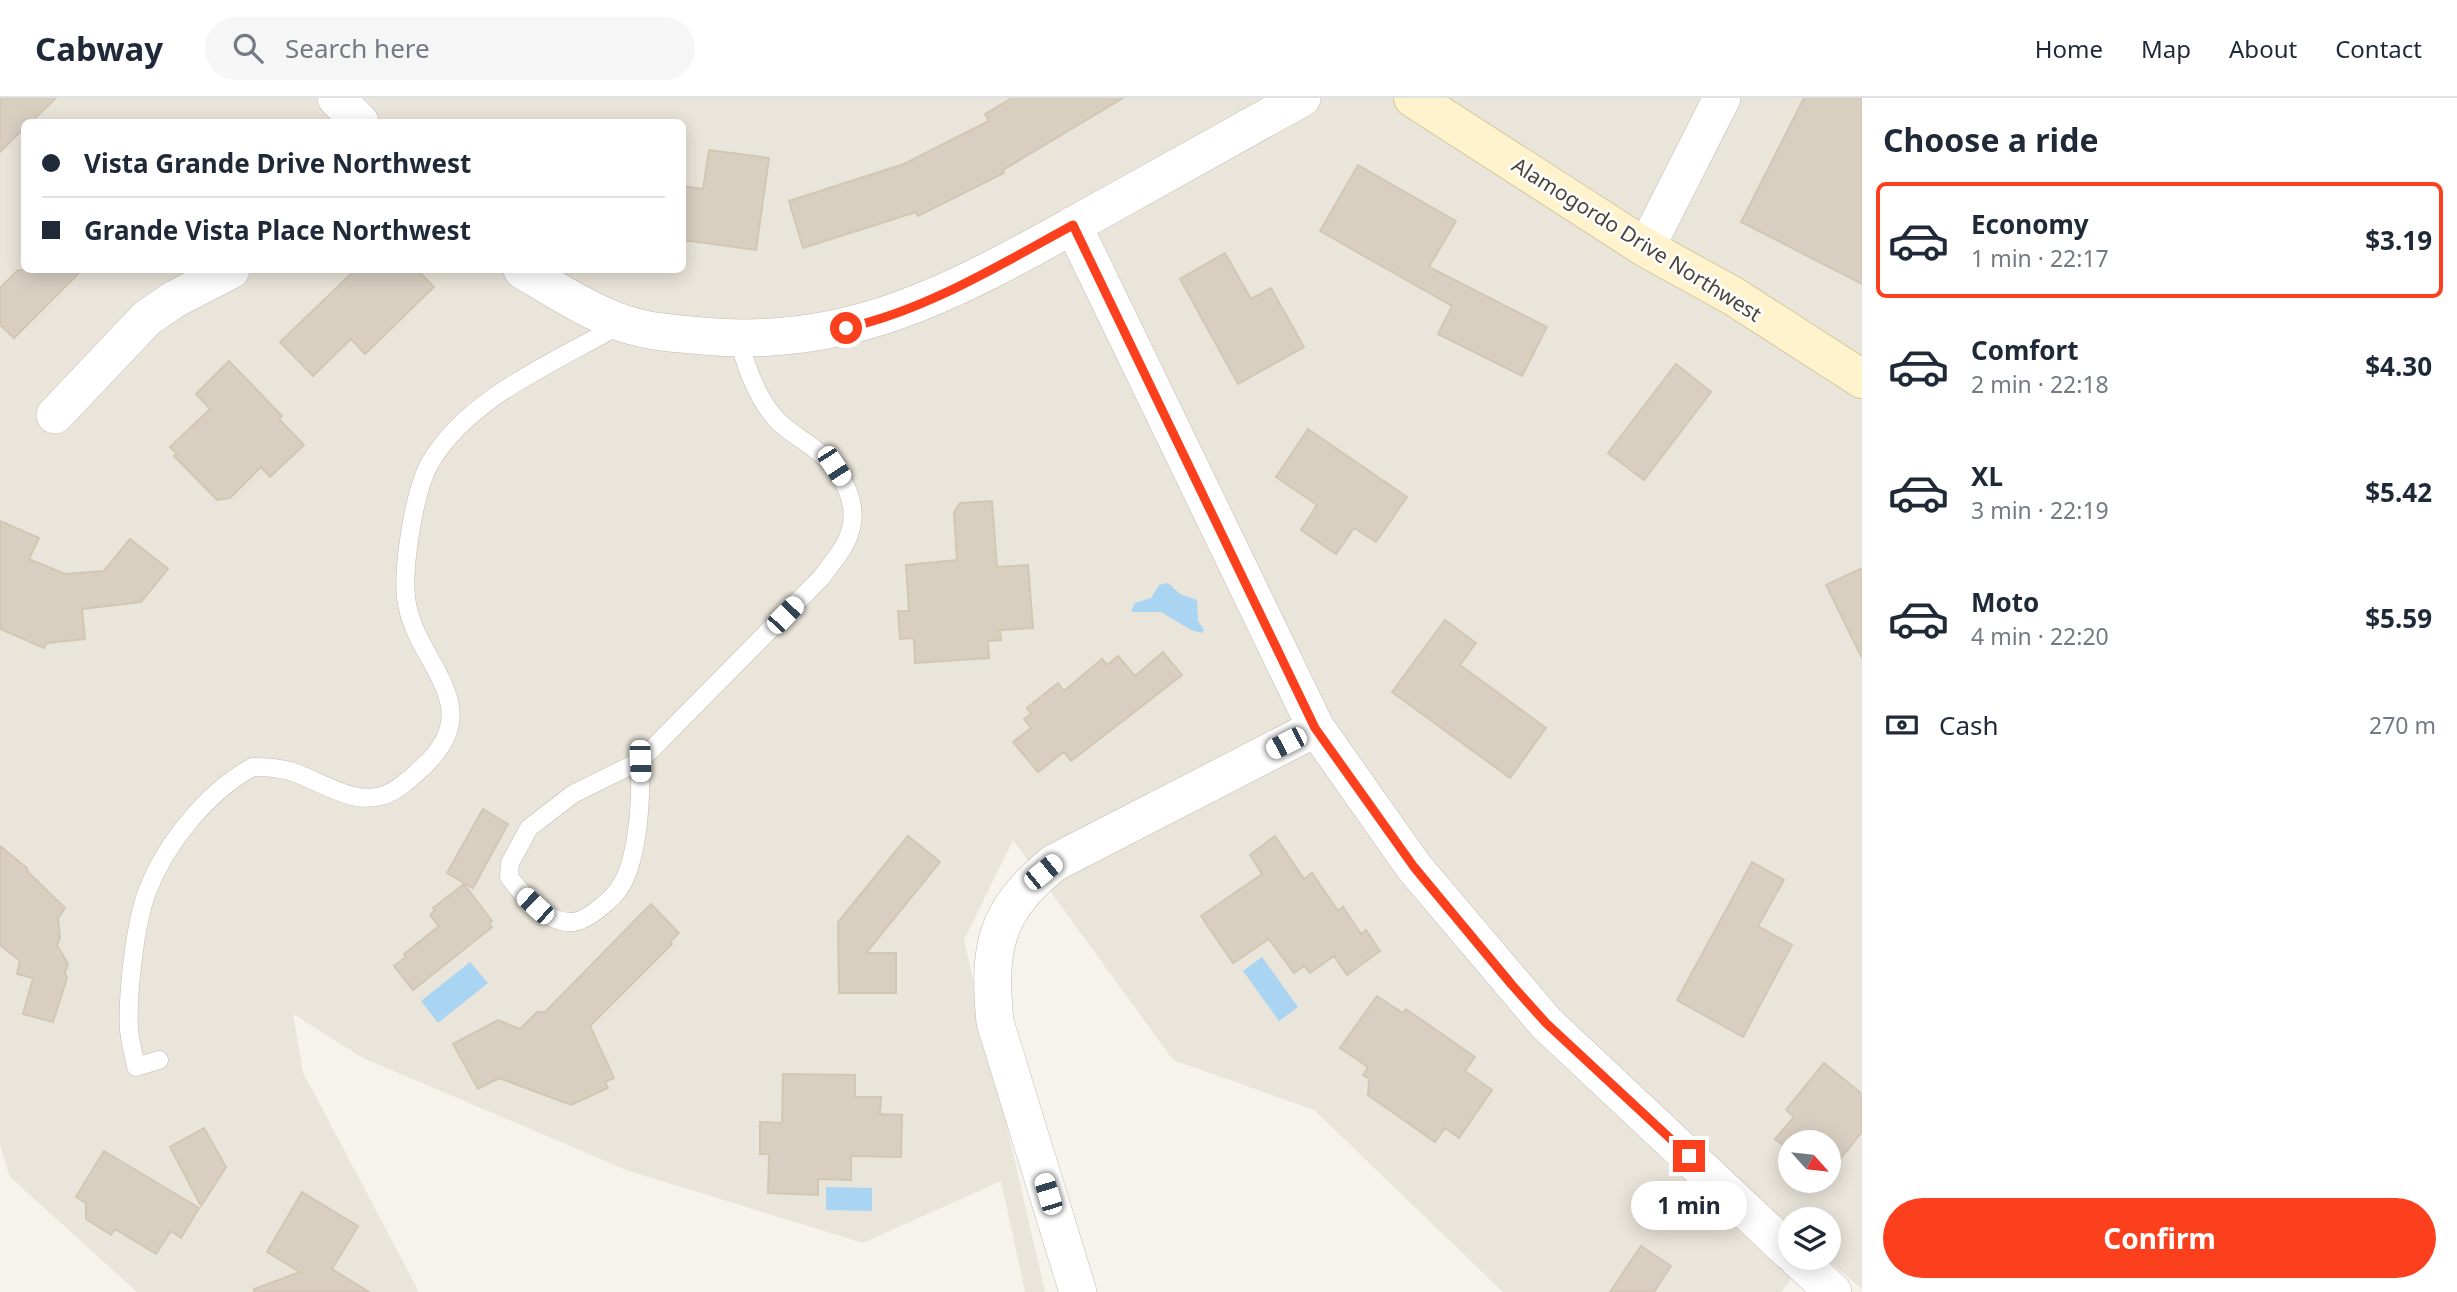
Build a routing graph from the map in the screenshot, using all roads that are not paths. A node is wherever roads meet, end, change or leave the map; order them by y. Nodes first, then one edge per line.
1 (337, 98) edge
2 (1302, 98) edge
3 (1413, 98) edge
4 (1722, 98) edge
5 (357, 119) edge
6 (1073, 225) junction
7 (1646, 248) junction
8 (225, 273) edge
9 (527, 273) edge
10 (623, 323) junction
11 (739, 340) junction
12 (1862, 379) edge
13 (54, 415) dead end
14 (1315, 728) junction
15 (640, 761) junction
16 (159, 1060) dead end
17 (1778, 1241) edge
18 (1810, 1270) edge
19 (1078, 1292) edge
20 (1833, 1292) edge

1 - 5 street
2 - 6 street
3 - 7 street, Alamogordo Drive Northwest
4 - 7 street
6 - 11 street
6 - 14 street
7 - 12 street, Alamogordo Drive Northwest
8 - 13 street
9 - 10 street
10 - 11 street
10 - 16 lane
11 - 15 lane
14 - 17 street
14 - 19 street
15 - 15 lane
18 - 20 street

